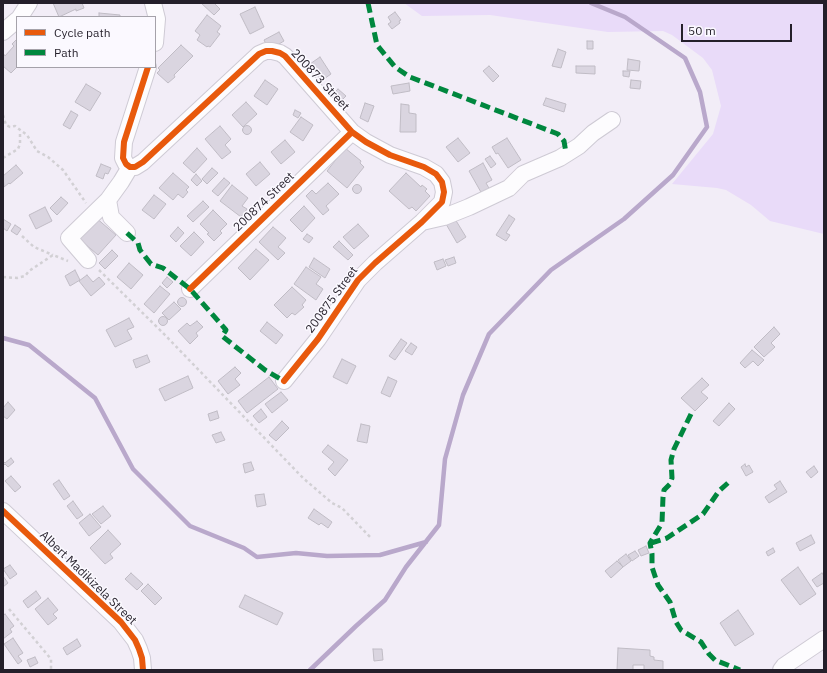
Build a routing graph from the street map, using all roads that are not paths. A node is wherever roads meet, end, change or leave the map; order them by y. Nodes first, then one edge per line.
1 (29, 3) edge
2 (153, 3) edge
3 (21, 16) edge
4 (16, 21) edge
5 (156, 31) edge
6 (3, 32) edge
7 (148, 68) edge
8 (612, 120) dead end
9 (352, 132) junction
10 (132, 167) junction
11 (108, 200) junction
12 (422, 222) junction
13 (127, 233) dead end
14 (84, 255) road end
15 (190, 289) dead end
16 (284, 381) dead end
17 (3, 511) edge
18 (824, 639) edge
19 (143, 670) edge
20 (781, 670) edge

1 - 3 street
2 - 5 street
4 - 6 street
7 - 10 street
8 - 12 street, 200875 Street
9 - 10 street, 200873 Street
9 - 12 street, 200873 Street
9 - 15 street, 200874 Street
10 - 11 street
11 - 13 street
11 - 14 street
12 - 16 street, 200875 Street
17 - 19 street, Albert Madikizela Street
18 - 20 street

